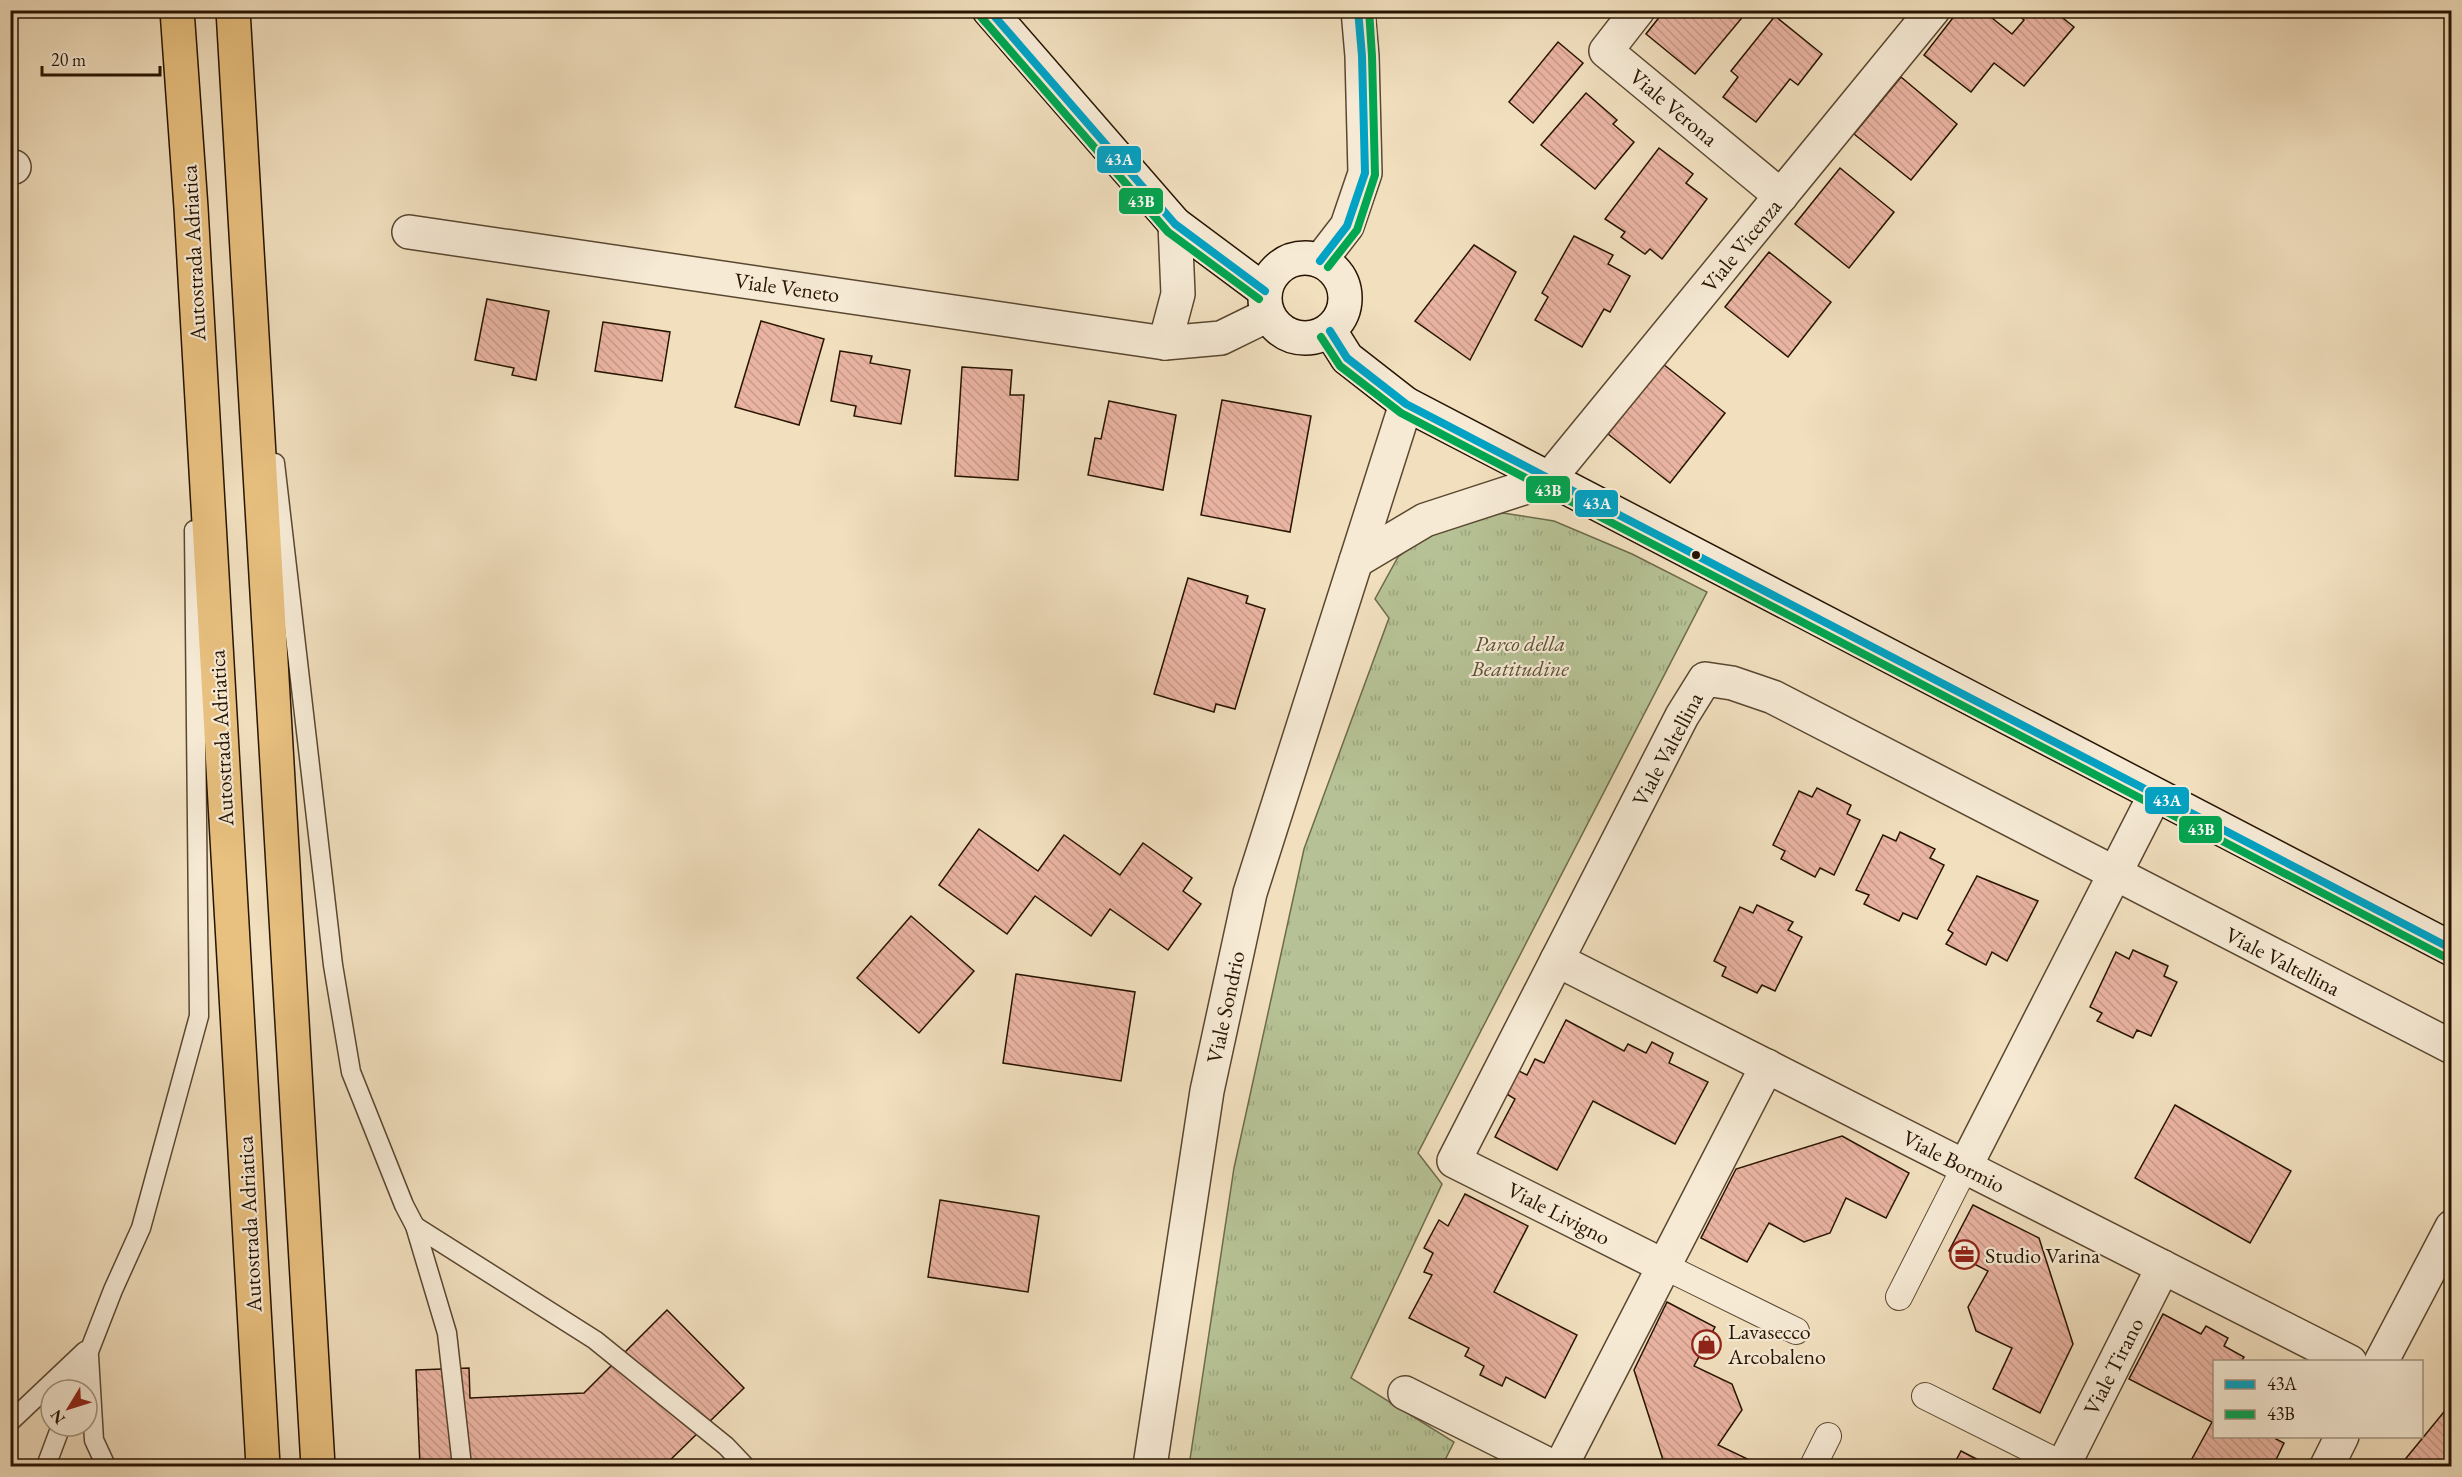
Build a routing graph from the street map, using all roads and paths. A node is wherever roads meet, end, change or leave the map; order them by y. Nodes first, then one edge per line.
1 (177, 10) edge
2 (233, 10) edge
3 (989, 10) edge
4 (1358, 10) edge
5 (1638, 10) edge
6 (1933, 10) edge
7 (1781, 196) junction
8 (244, 201) junction
9 (191, 208) junction
10 (1175, 224) junction
11 (409, 232) dead end
12 (1320, 261) junction
13 (1267, 303) junction
14 (1330, 331) junction
15 (1165, 343) junction
16 (1406, 404) junction
17 (1548, 480) junction
18 (1356, 561) junction
19 (2155, 795) junction
20 (2115, 874) junction
21 (2451, 949) edge
22 (1557, 960) junction
23 (2451, 1047) edge
24 (1767, 1066) junction
25 (1454, 1161) joint
26 (1965, 1167) junction
27 (415, 1226) junction
28 (2450, 1235) edge
29 (1664, 1266) junction
30 (2163, 1267) junction
31 (1899, 1297) dead end
32 (1796, 1331) dead end
33 (89, 1348) junction
34 (2346, 1360) edge
35 (2382, 1360) edge
36 (78, 1378) edge
37 (1405, 1393) dead end
38 (1925, 1396) dead end
39 (10, 1422) edge
40 (1828, 1436) dead end
41 (57, 1438) edge
42 (2342, 1438) edge
43 (2064, 1466) edge
44 (46, 1467) edge
45 (106, 1467) edge
46 (263, 1467) edge
47 (318, 1467) edge
48 (462, 1467) edge
49 (745, 1467) edge
50 (1150, 1467) edge
51 (1551, 1467) edge
52 (1561, 1467) edge
53 (1813, 1467) edge
54 (2327, 1467) edge

1 - 9 highway, Autostrada Adriatica
2 - 8 highway
3 - 10 street
4 - 12 street
5 - 7 street, Viale Verona
6 - 7 street, Viale Vicenza
7 - 17 street, Viale Vicenza
8 - 27 lane
8 - 47 highway
9 - 33 lane
9 - 46 highway, Autostrada Adriatica
10 - 13 street
10 - 15 street
11 - 15 street, Viale Veneto
12 - 13 street
12 - 14 street
13 - 14 street
13 - 15 street, Viale Veneto
14 - 16 street
16 - 17 street
16 - 18 street, Viale Sondrio
17 - 18 street
17 - 19 street
18 - 50 street, Viale Sondrio
19 - 20 street
19 - 21 street
20 - 22 street, Viale Valtellina
20 - 23 street, Viale Valtellina
20 - 26 street
22 - 24 street, Viale Bormio
22 - 25 street, Viale Valtellina
24 - 26 street, Viale Bormio
24 - 29 street
25 - 29 street, Viale Livigno
26 - 30 street, Viale Bormio
26 - 31 street
27 - 48 lane
27 - 49 lane
28 - 35 street
29 - 32 street
29 - 52 street
30 - 34 street, Viale Bormio
30 - 43 street, Viale Tirano
33 - 36 lane
33 - 39 lane
33 - 45 lane
37 - 51 street
38 - 43 street
40 - 53 street
41 - 44 lane
42 - 54 street

